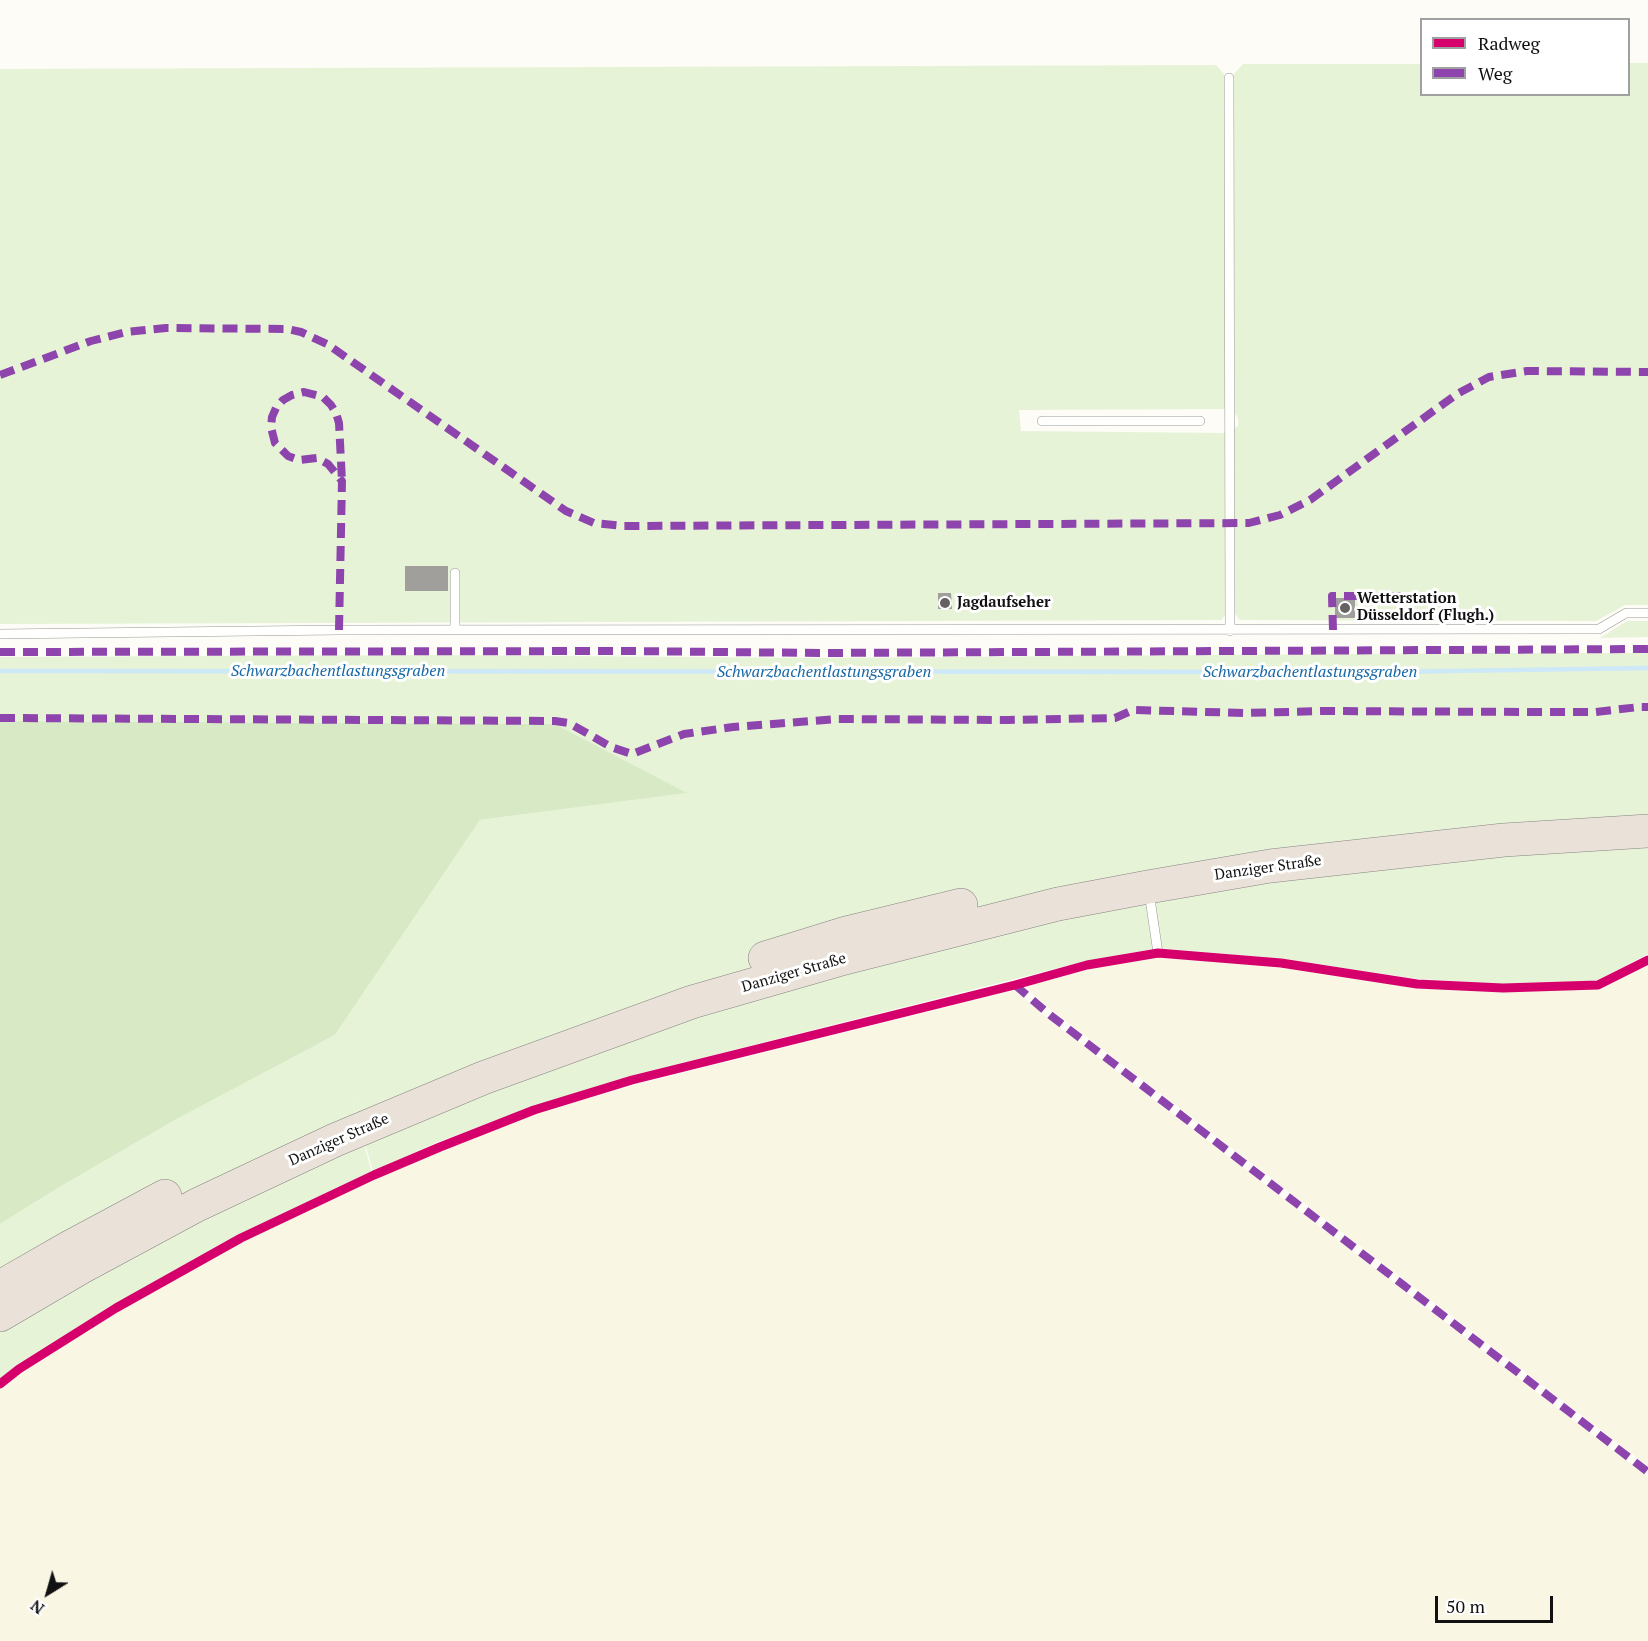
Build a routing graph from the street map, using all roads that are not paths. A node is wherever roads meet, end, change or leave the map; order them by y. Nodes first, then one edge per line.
1 (1229, 78) dead end
2 (1042, 421) dead end
3 (1200, 421) dead end
4 (454, 573) dead end
5 (1648, 613) edge
6 (455, 630) junction
7 (1230, 631) junction
8 (0, 634) edge
9 (1648, 809) edge
10 (1648, 831) edge
11 (1148, 887) junction
12 (1158, 953) dead end
13 (0, 1287) edge
14 (0, 1315) edge

1 - 7 lane
2 - 3 lane
4 - 6 lane
5 - 7 lane
6 - 7 lane
6 - 8 lane
9 - 13 highway, Danziger Straße
10 - 11 highway, Danziger Straße
11 - 12 lane
11 - 14 highway, Danziger Straße

